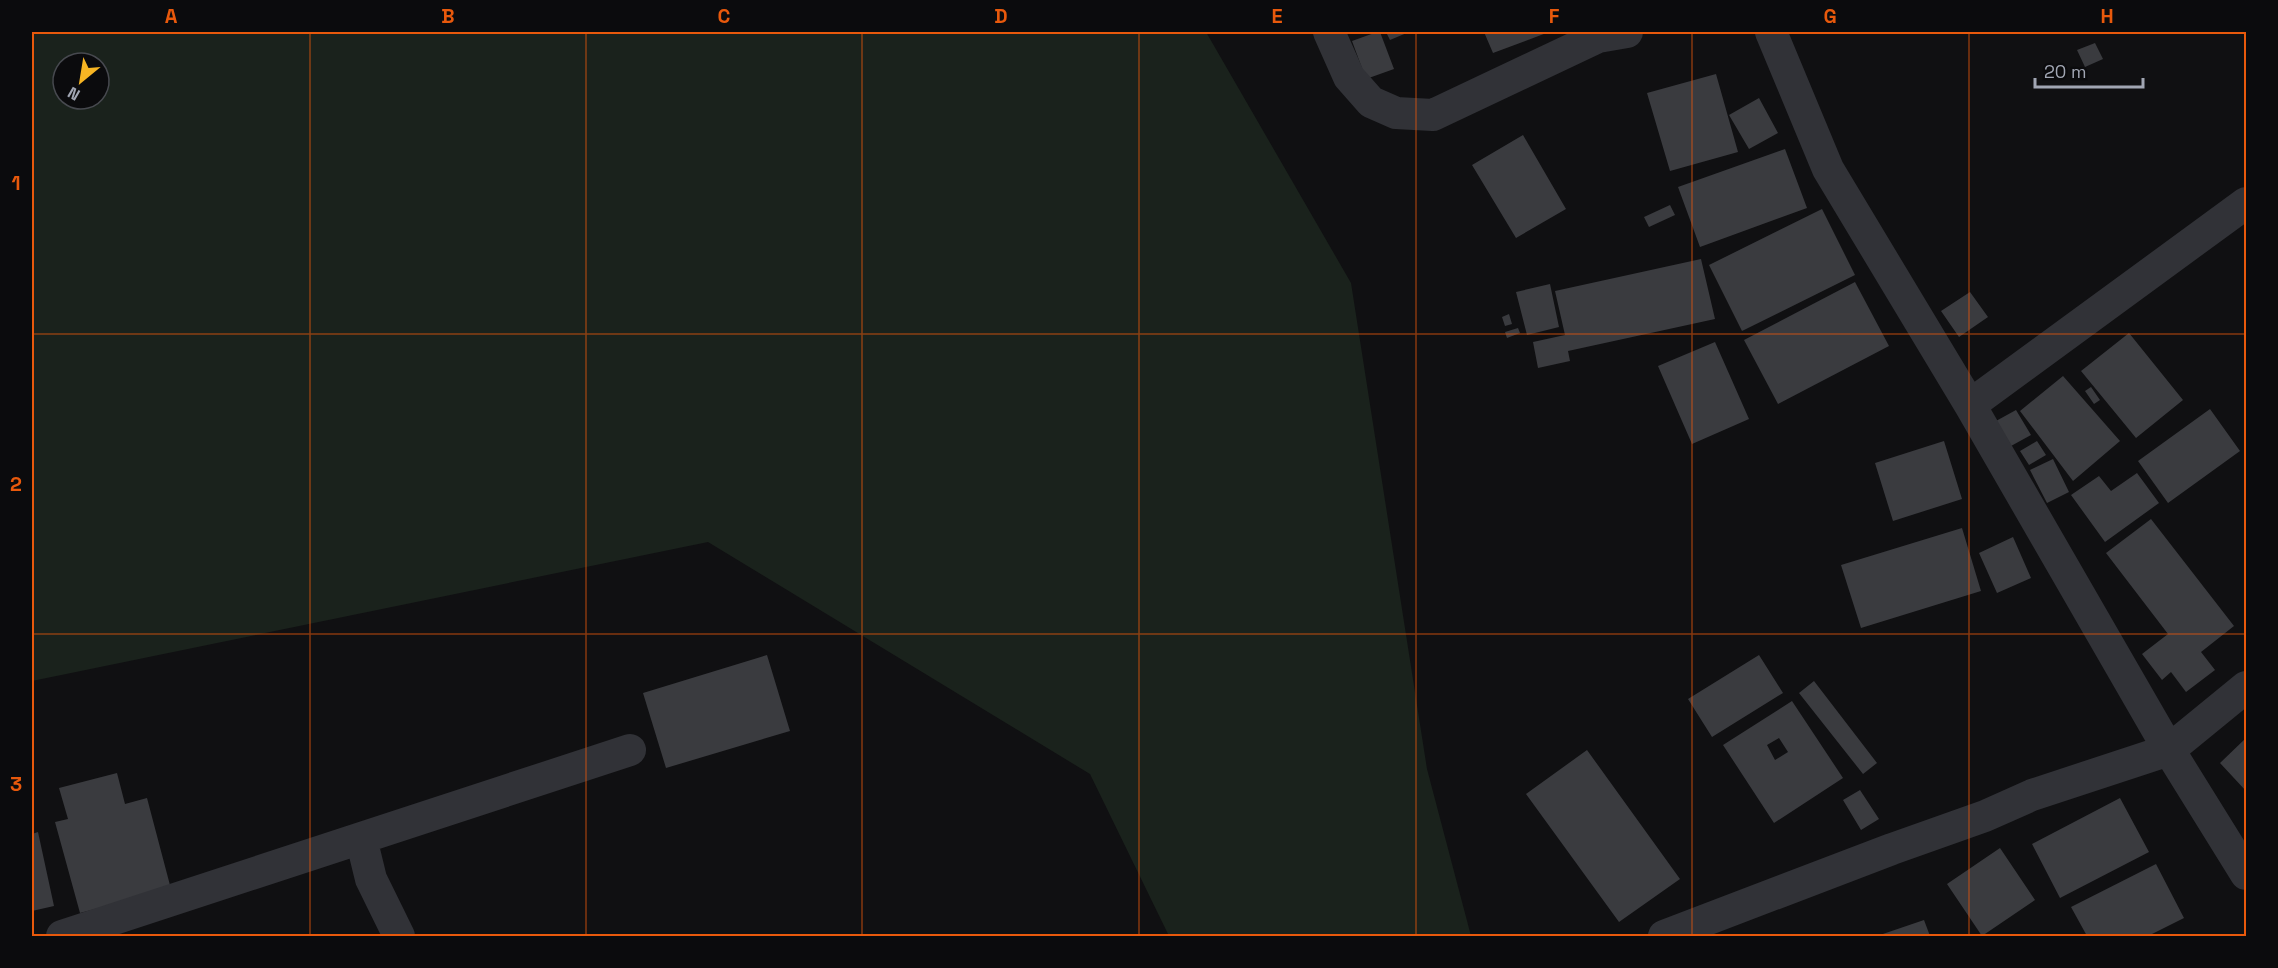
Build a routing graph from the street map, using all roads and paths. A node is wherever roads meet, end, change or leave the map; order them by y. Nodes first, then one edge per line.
1 (1329, 32) edge
2 (1628, 32) edge
3 (1771, 32) edge
4 (2247, 203) edge
5 (1970, 405) junction
6 (2247, 687) edge
7 (630, 750) dead end
8 (2169, 750) junction
9 (361, 838) junction
10 (2247, 874) edge
11 (63, 936) edge
12 (399, 936) edge
13 (1664, 936) edge

1 - 2 street
3 - 5 street
4 - 5 street
5 - 8 street
6 - 8 street
7 - 9 street
8 - 10 street
8 - 13 street
9 - 11 street
9 - 12 street

